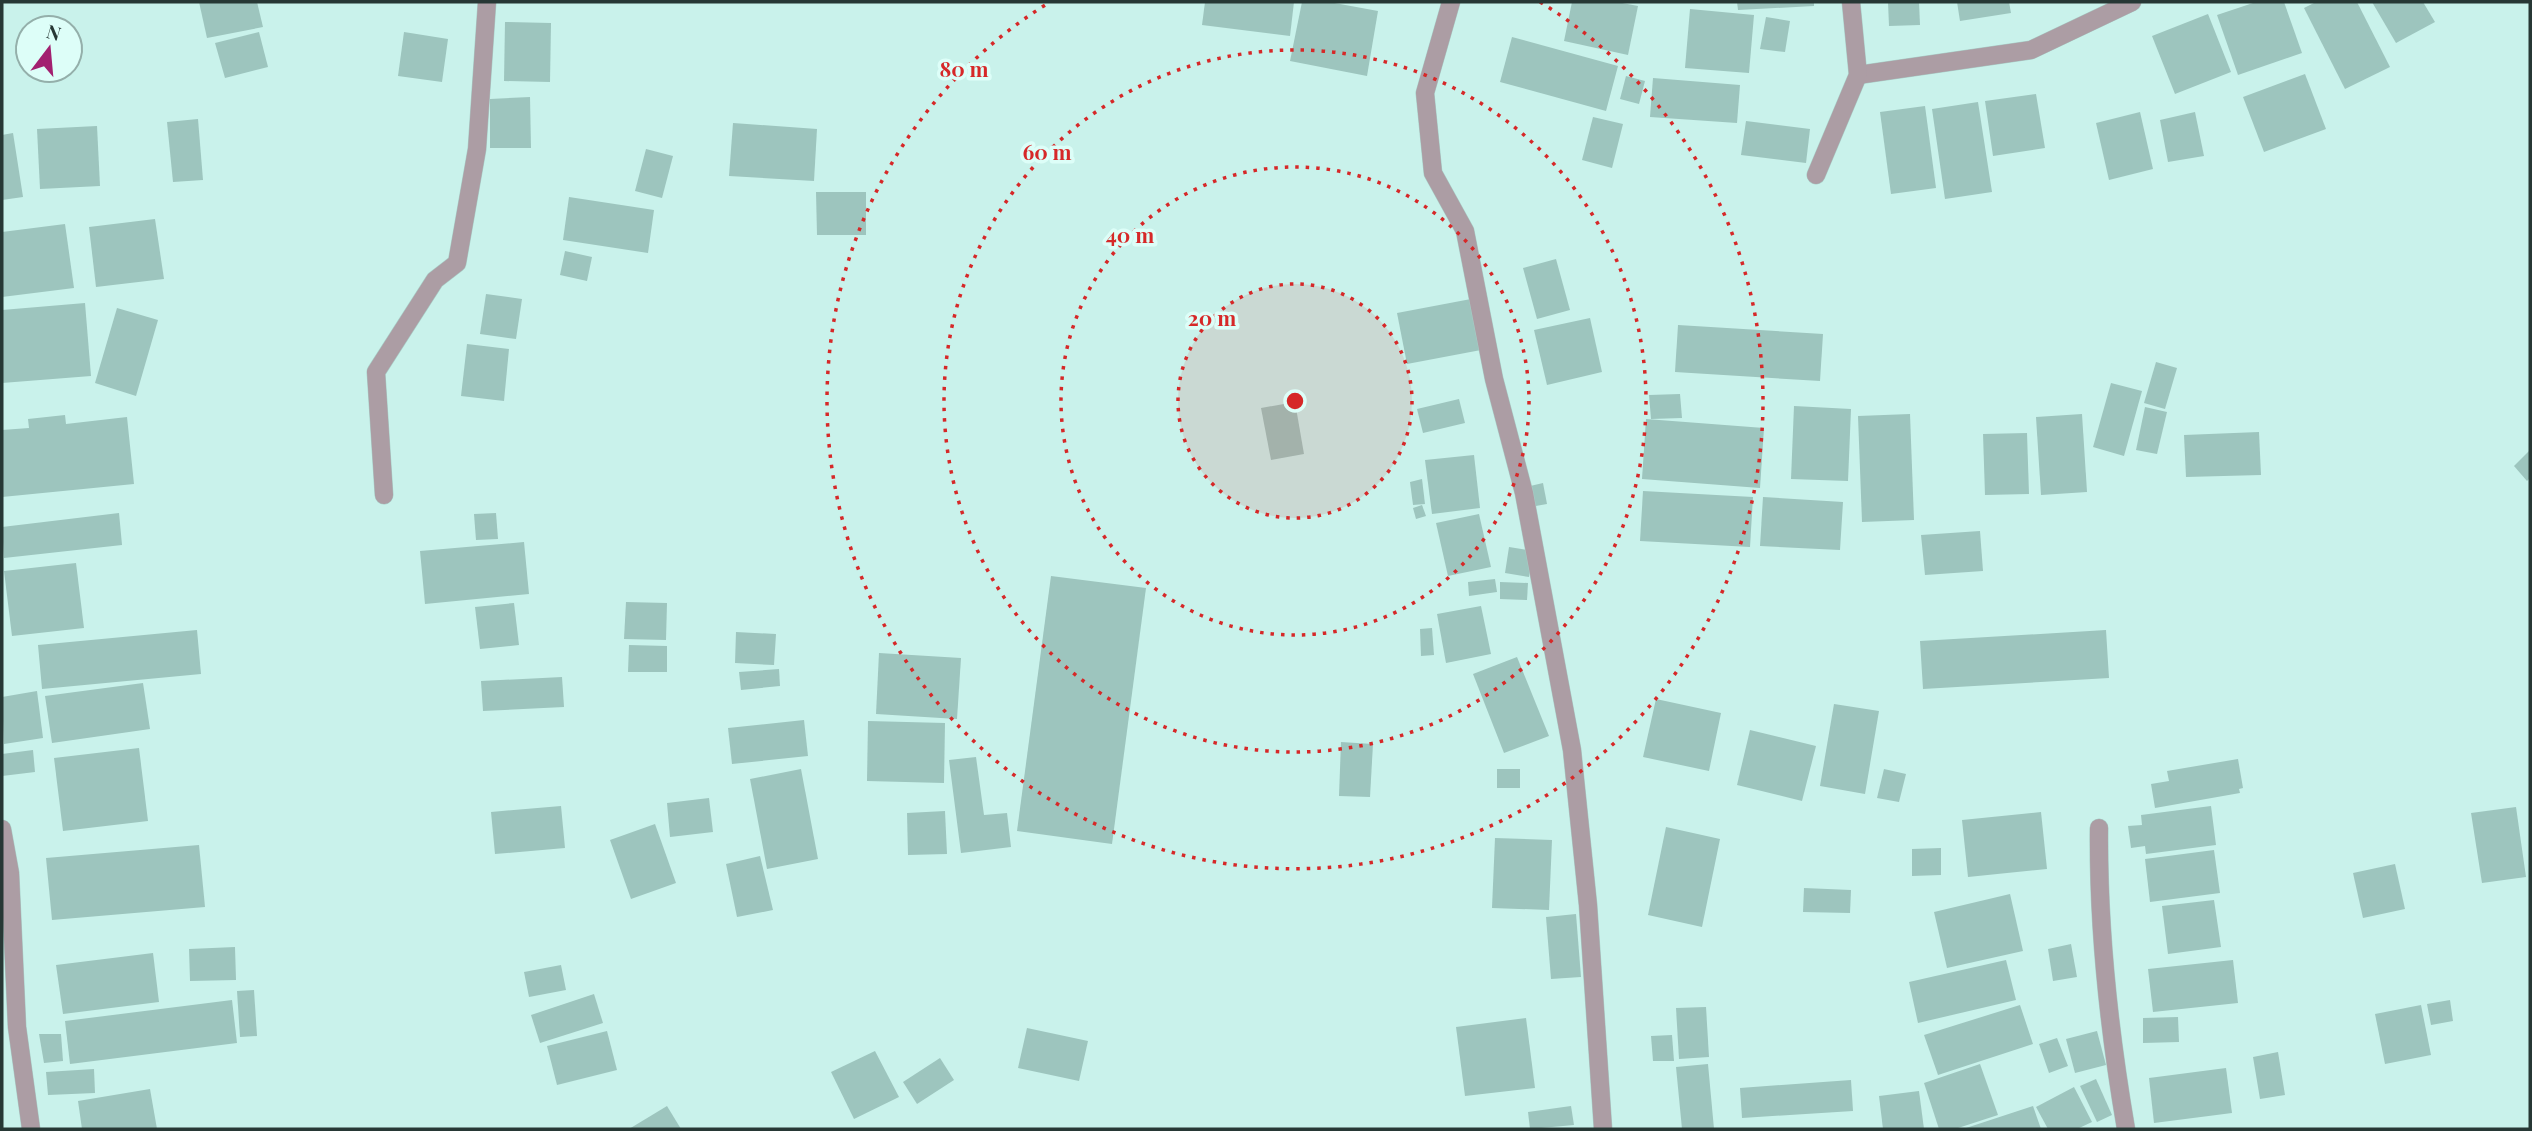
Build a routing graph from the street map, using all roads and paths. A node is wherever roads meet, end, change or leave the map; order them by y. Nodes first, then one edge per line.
1 (487, 2) edge
2 (1451, 2) edge
3 (1851, 2) edge
4 (2132, 2) edge
5 (1858, 75) junction
6 (1816, 175) dead end
7 (384, 495) dead end
8 (2099, 828) dead end
9 (2, 829) edge
10 (9, 1028) edge
11 (31, 1129) edge
12 (1602, 1129) edge
13 (2126, 1129) edge

1 - 7 street
2 - 12 street
3 - 5 street
4 - 5 street
5 - 6 street
8 - 13 street
9 - 10 street
10 - 11 street

